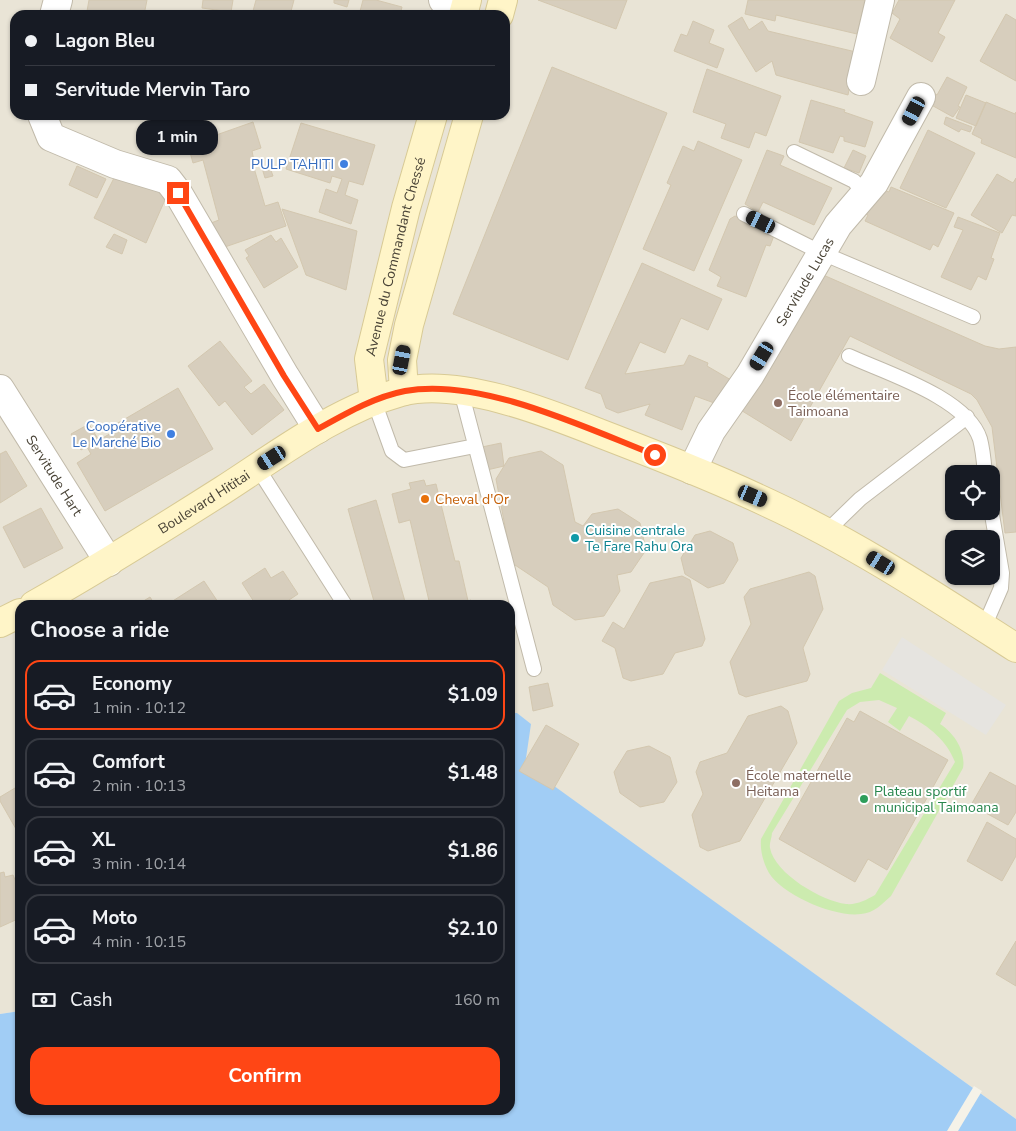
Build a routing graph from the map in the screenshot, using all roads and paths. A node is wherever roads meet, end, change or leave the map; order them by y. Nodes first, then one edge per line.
1 (880, 0) edge
2 (861, 81) dead end
3 (921, 97) dead end
4 (44, 120) edge
5 (432, 120) edge
6 (468, 120) edge
7 (794, 152) dead end
8 (865, 194) junction
9 (744, 214) dead end
10 (822, 253) junction
11 (973, 317) dead end
12 (849, 356) dead end
13 (0, 389) edge
14 (404, 391) junction
15 (461, 391) junction
16 (374, 401) junction
17 (967, 417) junction
18 (318, 429) junction
19 (475, 446) junction
20 (984, 465) edge
21 (257, 468) junction
22 (692, 470) junction
23 (993, 520) edge
24 (826, 532) junction
25 (109, 562) junction
26 (43, 600) edge
27 (342, 600) edge
28 (15, 616) edge
29 (0, 623) edge
30 (984, 627) junction
31 (1016, 648) edge
32 (534, 669) dead end

1 - 2 street
3 - 8 street, Servitude Lucas
4 - 18 street
5 - 16 main road, Avenue du Commandant Chessé
6 - 14 main road, Avenue du Commandant Chessé
7 - 8 lane
8 - 10 street, Servitude Lucas
9 - 10 lane
10 - 11 lane
10 - 22 street, Servitude Lucas
12 - 17 lane
13 - 25 street, Servitude Hart
14 - 15 main road, Boulevard Hititai
14 - 16 main road, Boulevard Hititai
15 - 19 lane
15 - 22 main road, Boulevard Hititai
16 - 18 main road, Boulevard Hititai
16 - 19 lane
17 - 20 lane
17 - 24 lane
18 - 21 main road, Boulevard Hititai
19 - 32 lane
21 - 25 main road, Boulevard Hititai
21 - 27 lane
22 - 24 main road, Boulevard Hititai
23 - 30 lane
24 - 30 main road, Boulevard Hititai
25 - 26 main road, Boulevard Hititai
28 - 29 main road
30 - 31 main road, Boulevard Hititai

